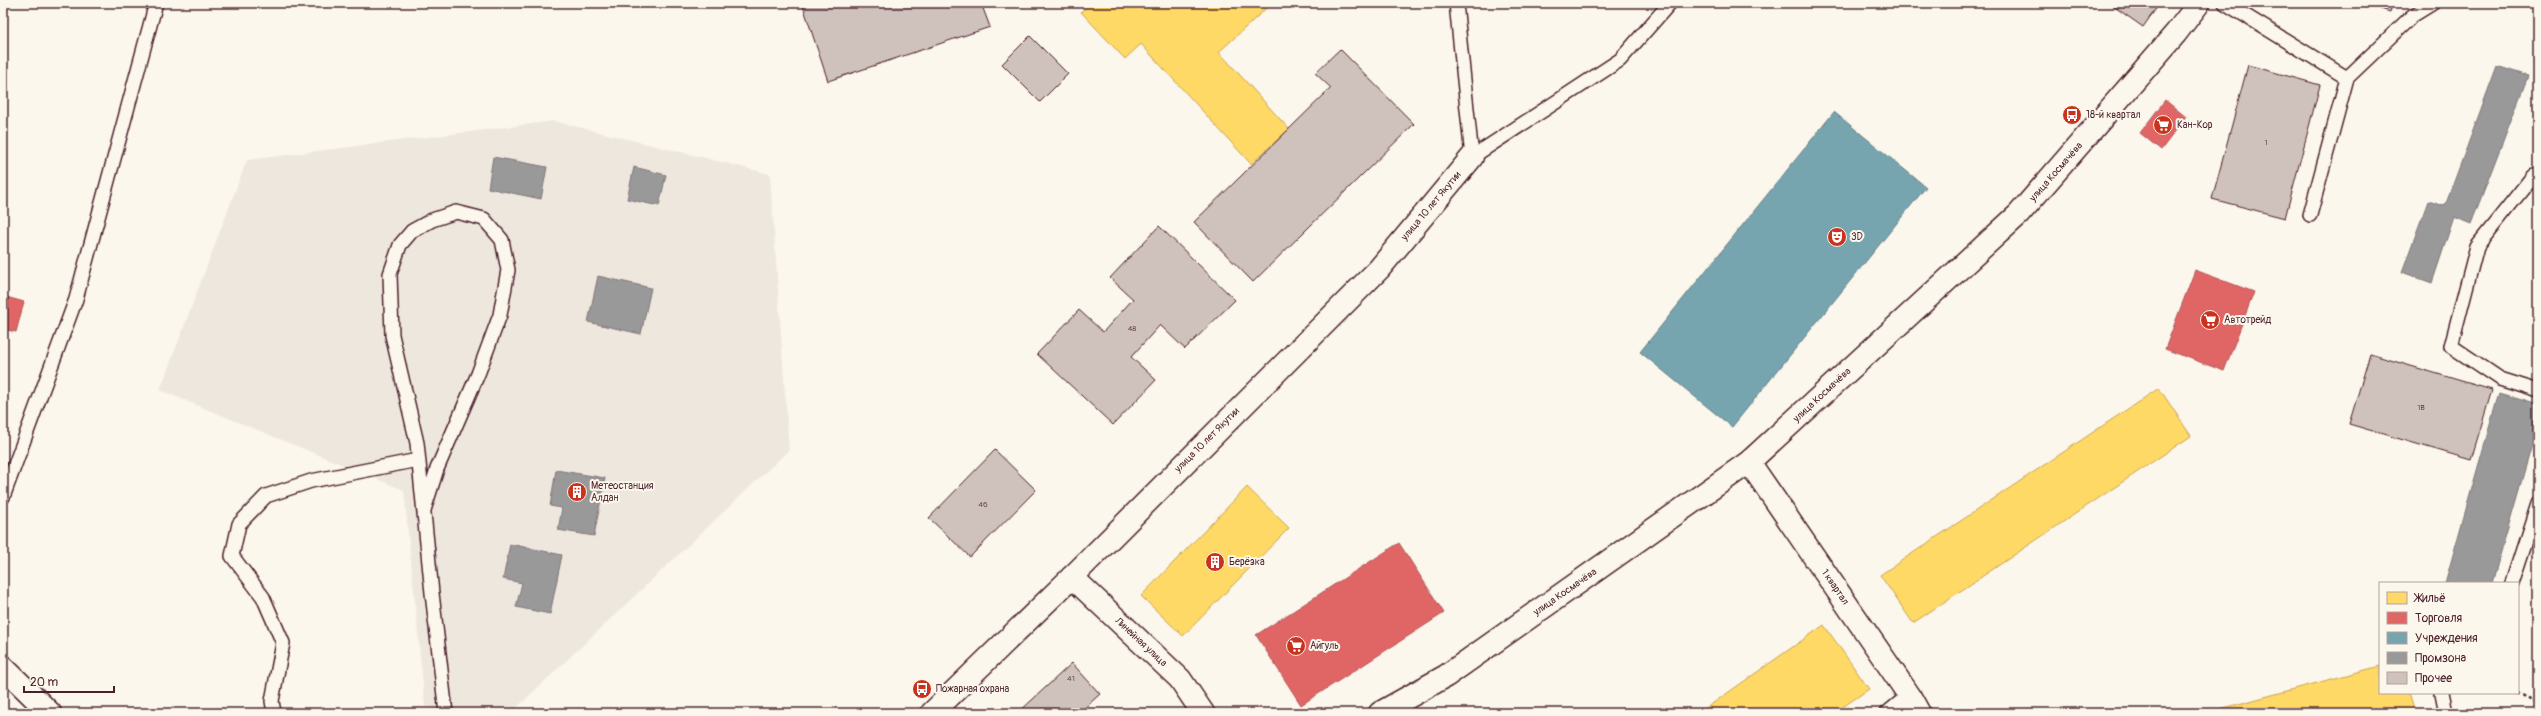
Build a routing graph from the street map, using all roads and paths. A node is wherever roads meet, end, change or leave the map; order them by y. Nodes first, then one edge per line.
1 (156, 3) edge
2 (1456, 3) edge
3 (1670, 3) edge
4 (2199, 3) edge
5 (2225, 3) edge
6 (2433, 3) edge
7 (2347, 78) junction
8 (1472, 157) junction
9 (2538, 177) edge
10 (2310, 215) dead end
11 (2538, 391) edge
12 (418, 460) junction
13 (1749, 462) junction
14 (3, 497) edge
15 (2538, 503) edge
16 (424, 510) junction
17 (1072, 577) junction
18 (2512, 582) edge
19 (3, 667) edge
20 (2442, 694) edge
21 (2518, 694) edge
22 (2538, 703) edge
23 (1914, 704) edge
24 (50, 713) edge
25 (274, 713) edge
26 (446, 713) edge
27 (932, 713) edge
28 (1203, 713) edge
29 (1380, 713) edge
30 (1887, 713) edge
31 (2446, 713) edge

1 - 14 lane
2 - 8 lane
3 - 8 lane
4 - 13 main road, улица Космачёва
5 - 7 lane
6 - 7 lane
7 - 10 lane
8 - 17 main road, улица 10 лет Якутии
9 - 11 lane
12 - 16 lane
12 - 16 lane
12 - 25 lane
13 - 23 main road, 1 квартал
13 - 29 main road, улица Космачёва
15 - 18 lane
16 - 26 lane
17 - 27 main road, улица 10 лет Якутии
17 - 28 main road, Линейная улица
19 - 24 main road
20 - 31 lane
21 - 22 path
23 - 30 lane

